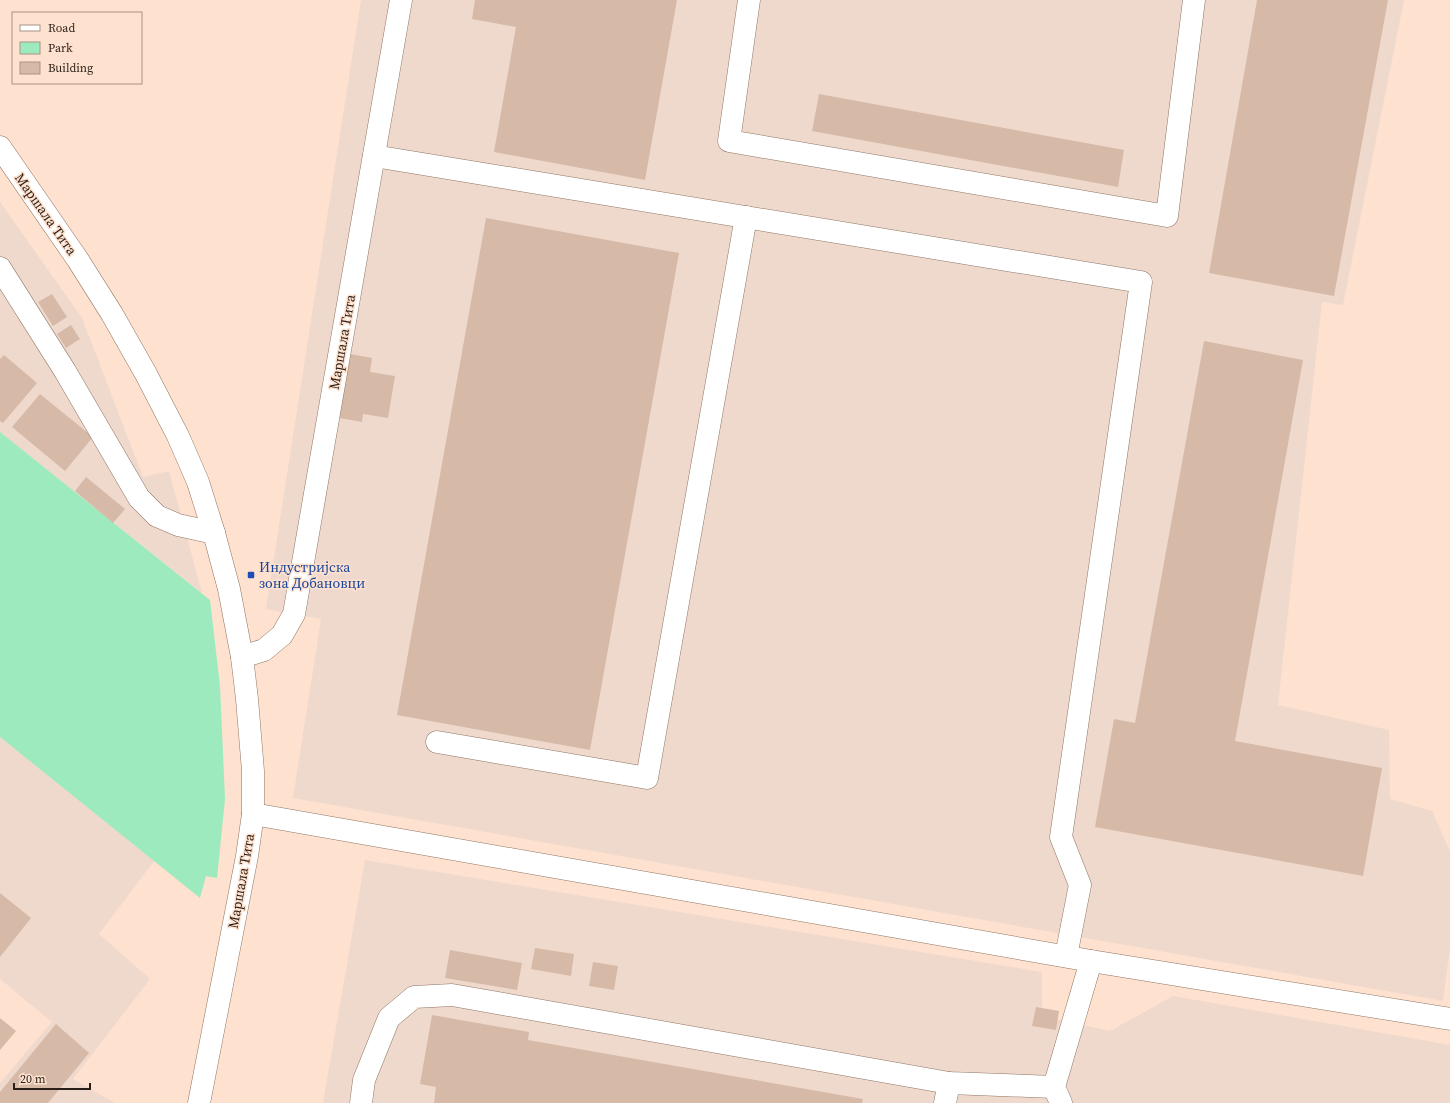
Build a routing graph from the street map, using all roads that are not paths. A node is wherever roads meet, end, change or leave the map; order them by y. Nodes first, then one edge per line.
1 (401, 0) edge
2 (749, 0) edge
3 (1194, 0) edge
4 (0, 147) edge
5 (374, 156) junction
6 (746, 218) junction
7 (0, 268) edge
8 (214, 534) junction
9 (242, 658) junction
10 (437, 742) dead end
11 (253, 814) junction
12 (1066, 956) junction
13 (1091, 961) junction
14 (1450, 1019) edge
15 (947, 1093) edge
16 (1058, 1095) edge
17 (199, 1103) edge
18 (361, 1103) edge

1 - 5 main road, Маршала Тита
2 - 3 main road
4 - 8 main road, Маршала Тита
5 - 6 main road
5 - 9 main road, Маршала Тита
6 - 10 main road
6 - 12 main road
7 - 8 main road
8 - 9 main road, Маршала Тита
9 - 11 main road, Маршала Тита
11 - 12 main road
11 - 17 main road, Маршала Тита
12 - 13 main road
13 - 14 main road
13 - 16 main road
15 - 16 main road
15 - 18 main road

